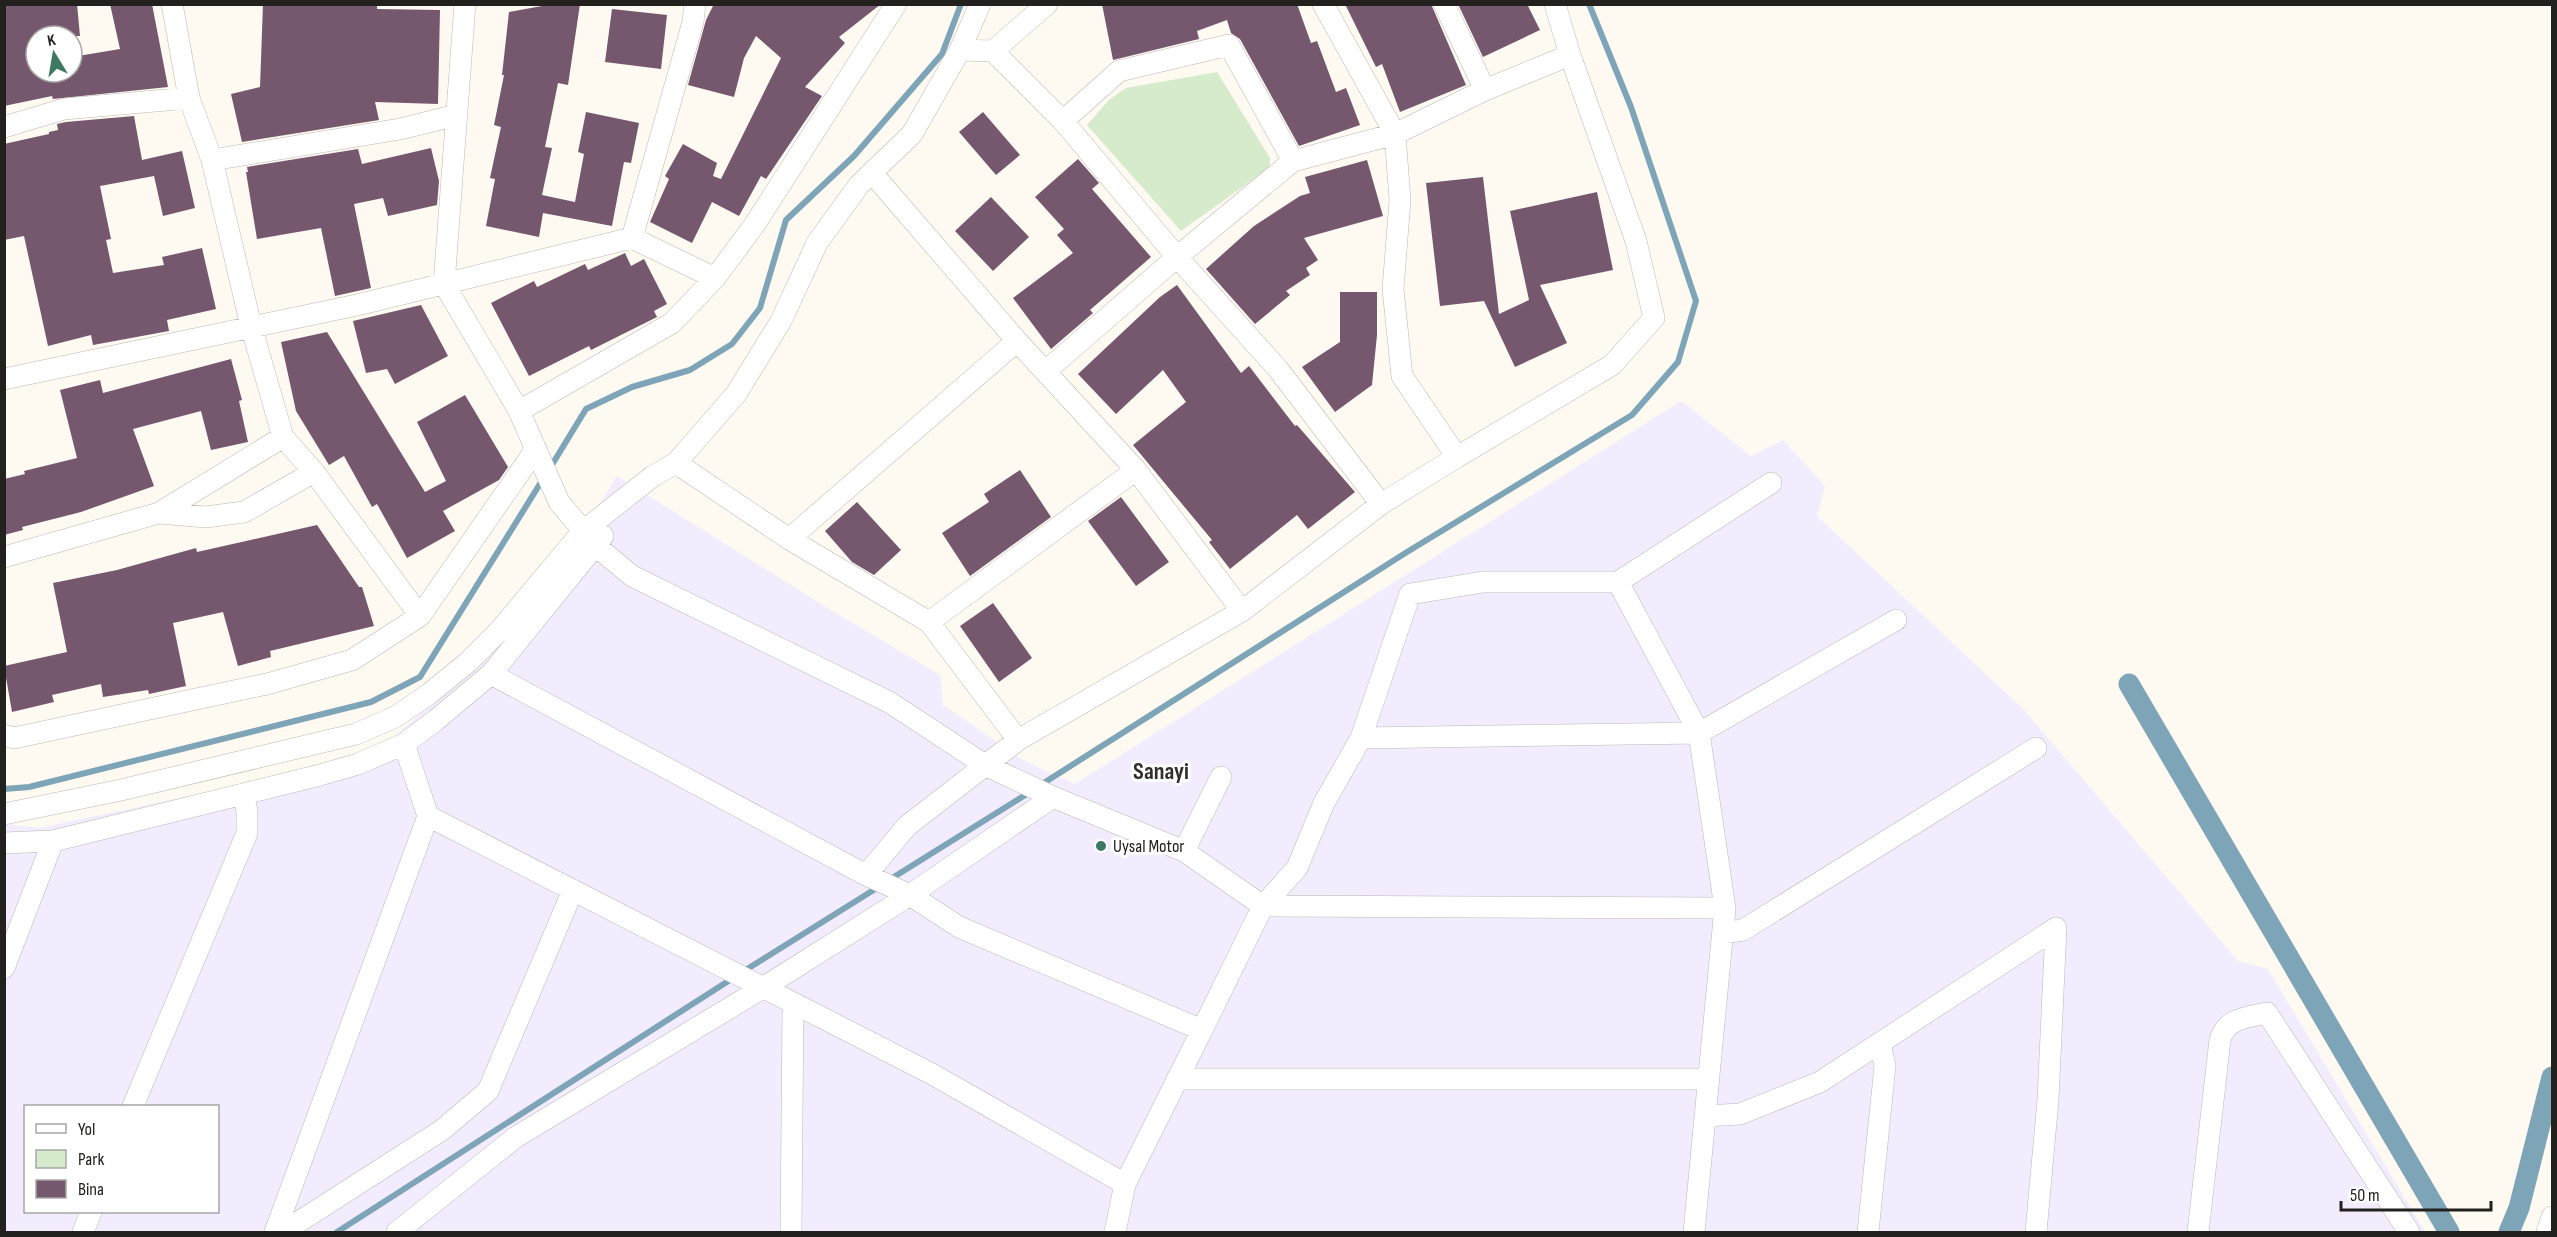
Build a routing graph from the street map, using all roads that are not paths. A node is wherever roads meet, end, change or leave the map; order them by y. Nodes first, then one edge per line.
1 (172, 4) edge
2 (465, 4) edge
3 (695, 4) edge
4 (896, 4) edge
5 (980, 4) edge
6 (1047, 4) edge
7 (1323, 4) edge
8 (1444, 4) edge
9 (1555, 4) edge
10 (960, 50) junction
11 (993, 51) junction
12 (1570, 55) junction
13 (1485, 90) junction
14 (189, 98) junction
15 (457, 115) junction
16 (1063, 121) junction
17 (4, 127) edge
18 (1395, 134) junction
19 (212, 160) junction
20 (1293, 161) junction
21 (872, 173) junction
22 (632, 238) junction
23 (1177, 257) junction
24 (715, 278) junction
25 (444, 284) junction
26 (251, 326) junction
27 (1017, 341) junction
28 (1046, 371) junction
29 (4, 379) edge
30 (519, 411) junction
31 (283, 437) junction
32 (537, 452) junction
33 (1457, 457) junction
34 (676, 463) junction
35 (1136, 470) junction
36 (314, 472) junction
37 (1771, 483) dead end
38 (1381, 504) junction
39 (159, 513) junction
40 (589, 539) junction
41 (789, 539) junction
42 (4, 557) edge
43 (1618, 582) junction
44 (1242, 611) junction
45 (420, 616) junction
46 (1896, 620) dead end
47 (929, 622) junction
48 (491, 674) junction
49 (1699, 733) junction
50 (4, 735) edge
51 (1361, 738) junction
52 (1018, 740) junction
53 (404, 744) junction
54 (2036, 748) dead end
55 (988, 766) junction
56 (1221, 777) dead end
57 (243, 794) junction
58 (1050, 796) junction
59 (4, 814) edge
60 (428, 816) junction
61 (53, 841) junction
62 (4, 843) edge
63 (1184, 851) junction
64 (868, 876) junction
65 (573, 890) junction
66 (907, 894) junction
67 (1263, 906) junction
68 (1725, 908) junction
69 (1723, 933) junction
70 (4, 968) edge
71 (760, 988) junction
72 (793, 1005) junction
73 (1202, 1030) junction
74 (1880, 1043) junction
75 (1178, 1079) junction
76 (1709, 1079) junction
77 (134, 1105) edge
78 (1705, 1116) junction
79 (1125, 1184) junction
80 (91, 1213) edge
81 (2553, 1217) edge
82 (82, 1233) edge
83 (275, 1233) edge
84 (283, 1233) edge
85 (397, 1233) edge
86 (791, 1233) edge
87 (1115, 1233) edge
88 (1694, 1233) edge
89 (1868, 1233) edge
90 (2036, 1233) edge
91 (2198, 1233) edge
92 (2409, 1233) edge
93 (2547, 1233) edge

1 - 14 street
2 - 15 street
3 - 22 street
4 - 24 street
5 - 10 street
6 - 11 street
7 - 18 street
8 - 13 street
9 - 12 street
10 - 11 street
10 - 21 street
11 - 16 street
12 - 13 street
12 - 33 street
13 - 18 street
14 - 17 street
14 - 19 street
15 - 19 street
15 - 25 street
16 - 20 street
16 - 23 street
18 - 20 street
18 - 33 street
19 - 26 street
20 - 23 street
21 - 27 street
21 - 34 street
22 - 24 street
22 - 25 street
23 - 28 street
23 - 38 street
24 - 30 street
25 - 26 street
25 - 30 street
26 - 29 street
26 - 31 street
27 - 28 street
27 - 41 street
28 - 35 street
30 - 32 street
31 - 36 street
31 - 39 street
32 - 40 street
32 - 45 street
33 - 38 street
34 - 40 street
34 - 41 street
35 - 44 street
35 - 47 street
36 - 39 street
36 - 45 street
37 - 43 street
38 - 44 street
39 - 42 street
40 - 48 street
40 - 55 street
40 - 59 street
41 - 47 street
43 - 49 street
43 - 51 street
44 - 52 street
45 - 50 street
46 - 49 street
47 - 52 street
48 - 53 street
48 - 64 street
49 - 51 street
49 - 68 street
51 - 67 street
52 - 55 street
53 - 57 street
53 - 60 street
54 - 69 street
55 - 58 street
55 - 64 street
56 - 63 street
57 - 61 street
57 - 77 street
58 - 63 street
58 - 66 street
60 - 65 street
60 - 83 street
61 - 62 street
61 - 70 street
63 - 67 street
64 - 66 street
65 - 71 street
65 - 84 street
66 - 71 street
66 - 73 street
67 - 68 street
67 - 73 street
68 - 69 street
69 - 76 street
71 - 72 street
71 - 85 street
72 - 79 street
72 - 86 street
73 - 75 street
74 - 78 street
74 - 89 street
74 - 90 street
75 - 76 street
75 - 79 street
76 - 78 street
78 - 88 street
79 - 87 street
80 - 82 street
81 - 93 street
91 - 92 street

